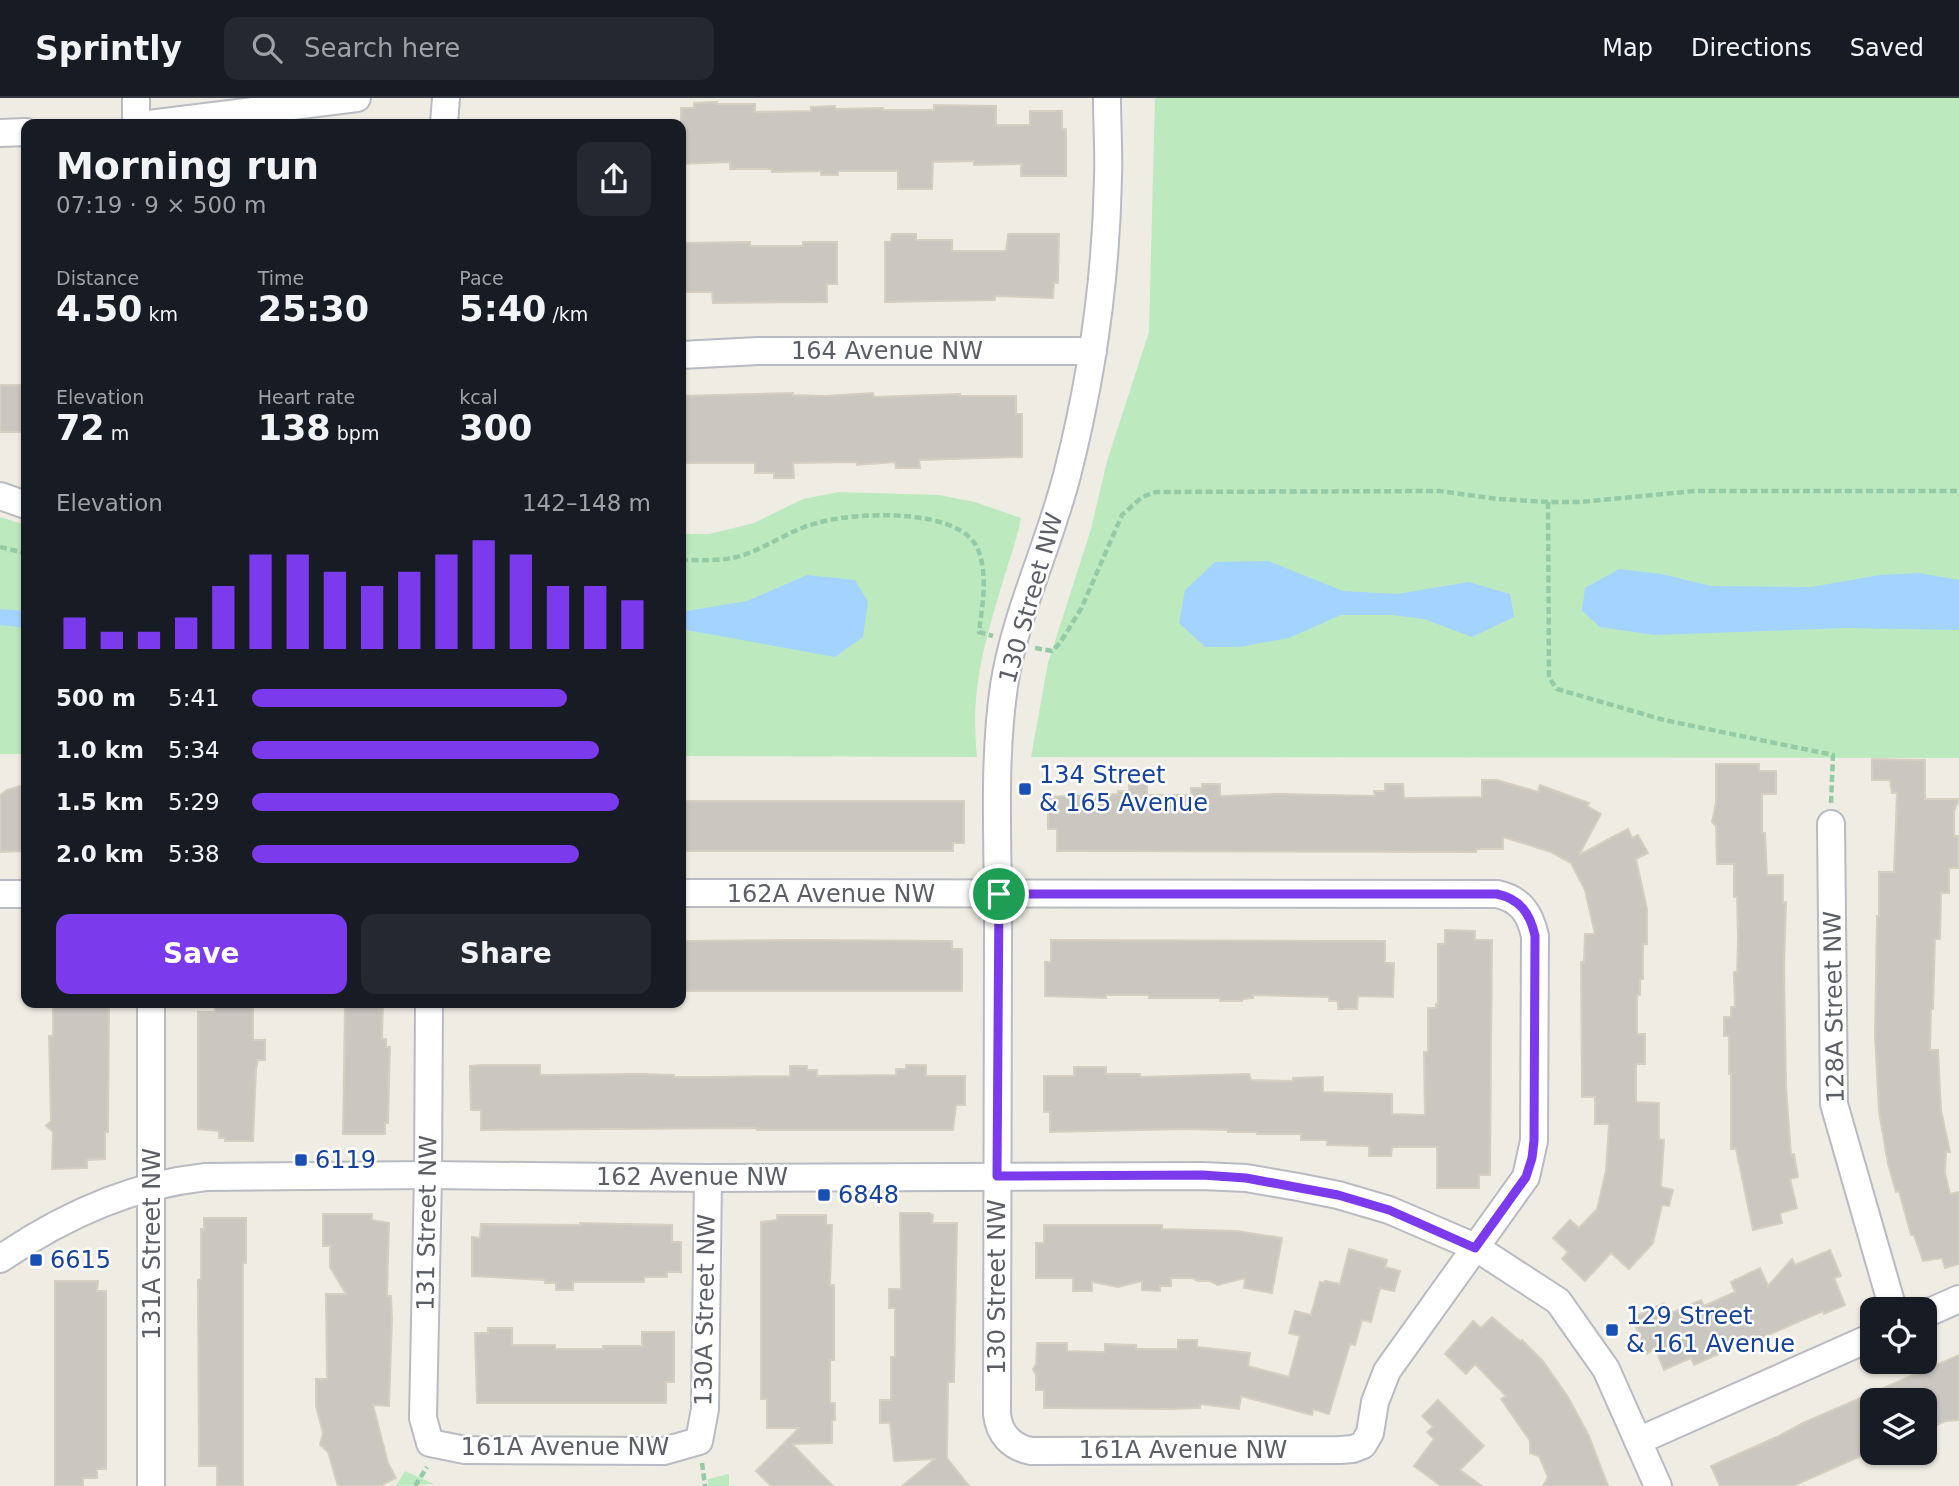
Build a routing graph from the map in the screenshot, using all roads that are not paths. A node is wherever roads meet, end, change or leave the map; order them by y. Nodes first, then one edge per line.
1 (136, 98) edge
2 (357, 98) edge
3 (446, 98) edge
4 (1107, 98) edge
5 (136, 119) edge
6 (189, 119) edge
7 (444, 119) edge
8 (21, 132) edge
9 (0, 133) edge
10 (1093, 351) junction
11 (686, 355) edge
12 (0, 496) edge
13 (21, 503) edge
14 (1830, 824) road end
15 (686, 893) edge
16 (0, 894) edge
17 (21, 894) edge
18 (999, 894) junction
19 (151, 1008) edge
20 (429, 1008) edge
21 (428, 1175) junction
22 (997, 1176) junction
23 (708, 1178) junction
24 (152, 1186) junction
25 (1475, 1248) junction
26 (0, 1259) edge
27 (1890, 1297) edge
28 (1959, 1299) edge
29 (1937, 1309) edge
30 (1860, 1342) edge
31 (1005, 1437) joint
32 (699, 1441) joint
33 (1638, 1441) junction
34 (430, 1443) joint
35 (151, 1486) edge
36 (1658, 1486) edge

1 - 5 street
2 - 6 street
3 - 7 street
4 - 10 street, 130 Street NW
8 - 9 street
10 - 11 street, 164 Avenue NW
10 - 18 street, 130 Street NW
12 - 13 street
14 - 27 street, 128A Street NW
15 - 18 street, 162A Avenue NW
16 - 17 street
18 - 22 street, 130 Street NW
18 - 25 street, 162A Avenue NW
19 - 24 street, 131A Street NW
20 - 21 street, 131 Street NW
21 - 23 street, 162 Avenue NW
21 - 24 street, 162 Avenue NW
21 - 34 street, 131 Street NW
22 - 23 street, 162 Avenue NW
22 - 25 street, 162 Avenue NW
22 - 31 street, 130 Street NW
23 - 32 street, 130A Street NW
24 - 26 street, 162 Avenue NW
24 - 35 street, 131A Street NW
25 - 31 street, 161A Avenue NW
25 - 33 street, 162 Avenue NW
28 - 29 street
30 - 33 street
32 - 34 street, 161A Avenue NW
33 - 36 street, 162 Avenue NW

